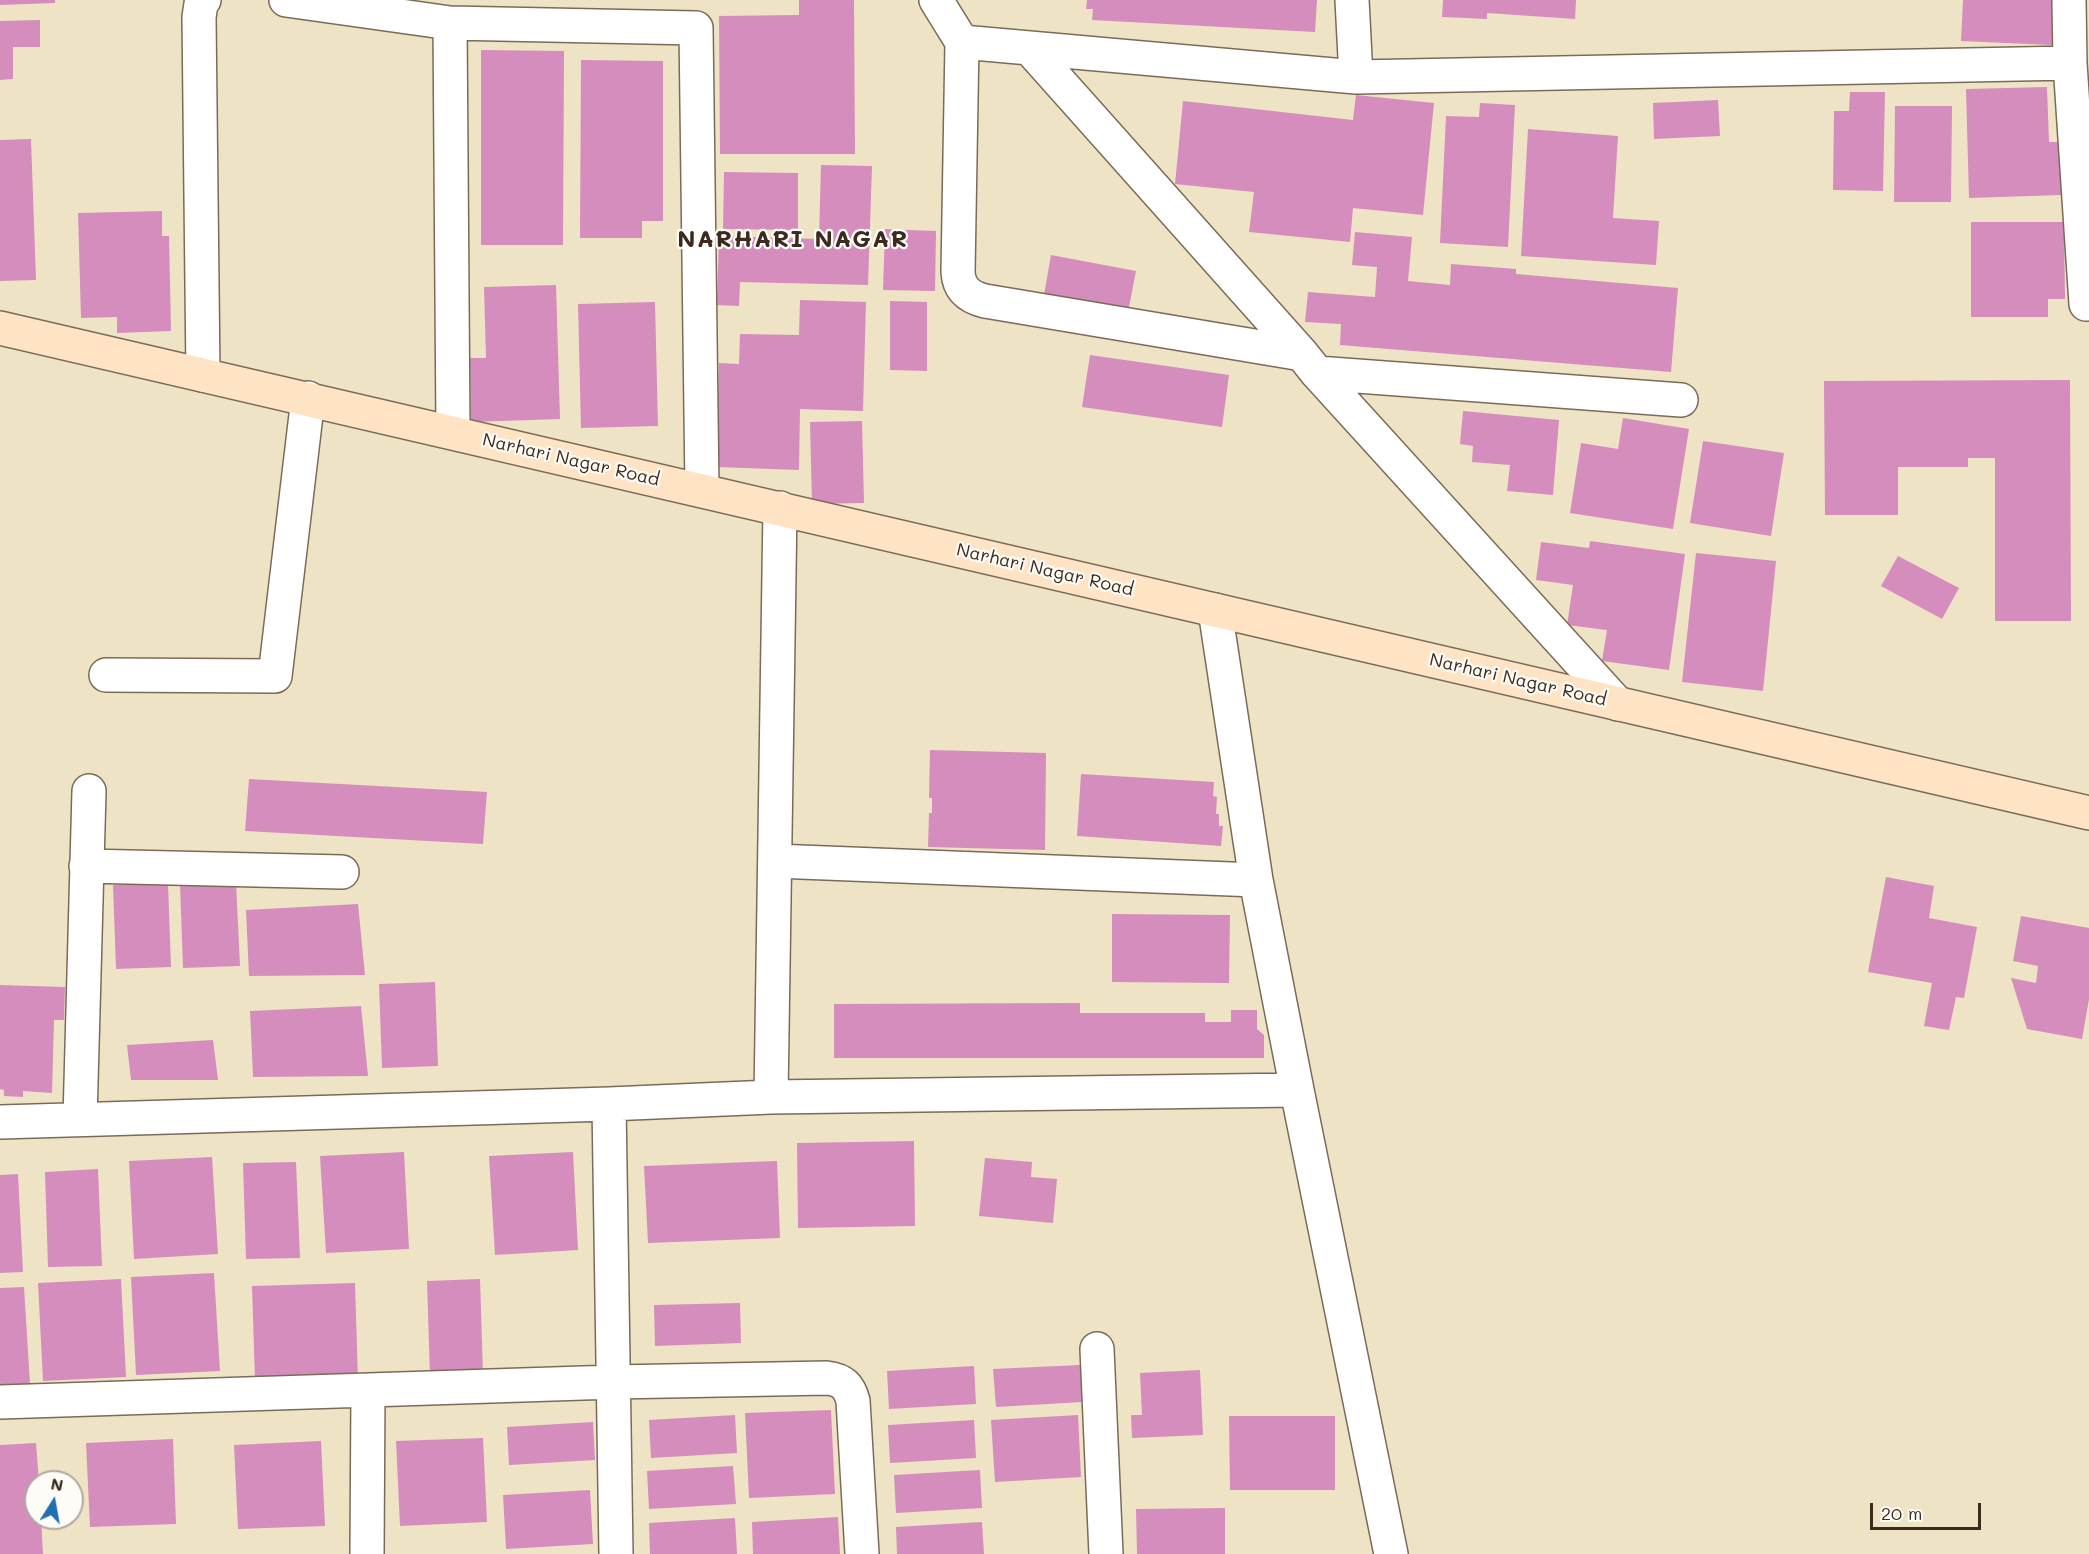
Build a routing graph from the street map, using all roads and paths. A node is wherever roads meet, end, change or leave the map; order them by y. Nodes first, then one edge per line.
1 (204, 0) edge
2 (286, 0) edge
3 (936, 0) edge
4 (1353, 0) edge
5 (2069, 0) edge
6 (450, 23) junction
7 (962, 42) junction
8 (1031, 50) junction
9 (2070, 63) junction
10 (1356, 77) junction
11 (2086, 304) dead end
12 (0, 328) edge
13 (1310, 363) junction
14 (203, 375) junction
15 (308, 398) junction
16 (1681, 400) dead end
17 (453, 432) junction
18 (702, 490) junction
19 (780, 508) junction
20 (1215, 610) junction
21 (106, 675) dead end
22 (1618, 704) junction
23 (89, 791) dead end
24 (2089, 813) edge
25 (775, 861) junction
26 (86, 866) junction
27 (342, 872) dead end
28 (1256, 880) junction
29 (1297, 1090) junction
30 (771, 1097) junction
31 (609, 1104) junction
32 (80, 1119) junction
33 (0, 1122) edge
34 (1097, 1349) dead end
35 (614, 1382) junction
36 (368, 1390) junction
37 (0, 1402) edge
38 (367, 1554) edge
39 (616, 1554) edge
40 (862, 1554) edge
41 (1106, 1554) edge
42 (1392, 1554) edge

1 - 14 street
2 - 6 street
3 - 7 street
4 - 10 street
5 - 9 street
6 - 17 street
6 - 18 street
7 - 8 street
7 - 13 street
8 - 10 street
8 - 13 street
9 - 10 street
9 - 11 street
12 - 14 street, Narhari Nagar Road
13 - 16 street
13 - 22 street
14 - 15 street, Narhari Nagar Road
15 - 17 street, Narhari Nagar Road
15 - 21 street
17 - 18 street, Narhari Nagar Road
18 - 19 street, Narhari Nagar Road
19 - 20 street, Narhari Nagar Road
19 - 25 street
20 - 22 street, Narhari Nagar Road
20 - 28 street
22 - 24 street, Narhari Nagar Road
23 - 26 street
25 - 28 street
25 - 30 street
26 - 27 street
26 - 32 street
28 - 29 street
29 - 30 street
29 - 42 street
30 - 31 street
31 - 32 street
31 - 35 street
32 - 33 street
34 - 41 street
35 - 36 street
35 - 39 street
35 - 40 street
36 - 37 street
36 - 38 street

